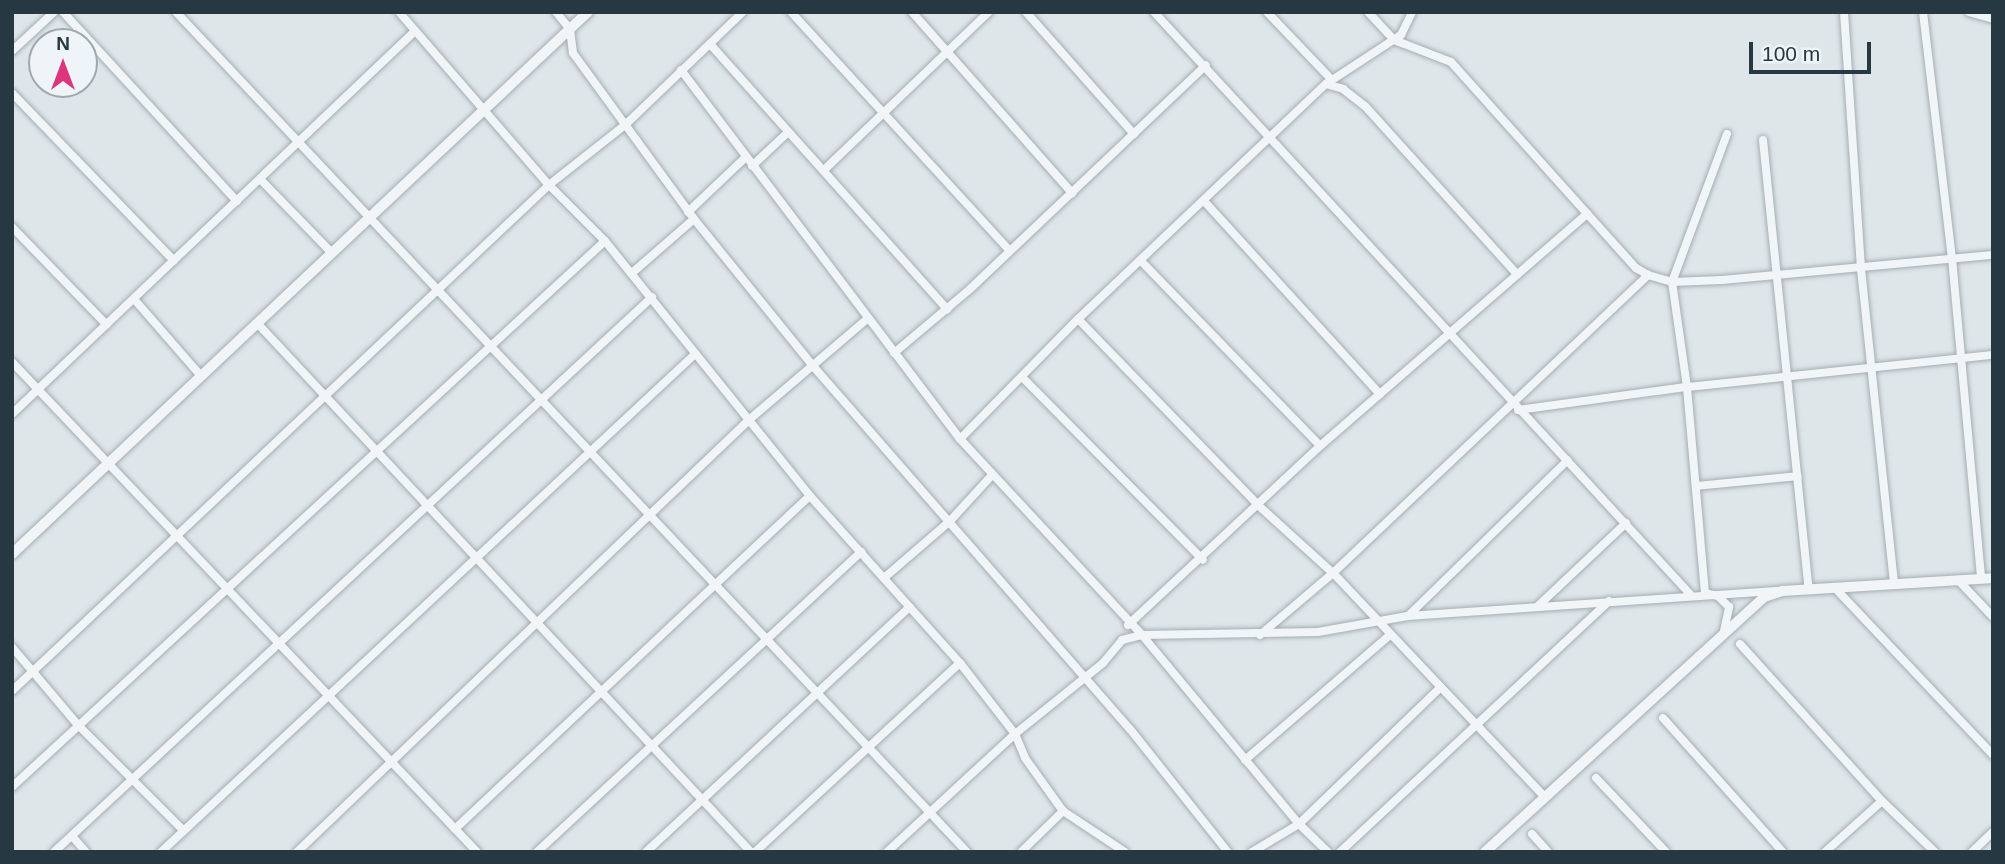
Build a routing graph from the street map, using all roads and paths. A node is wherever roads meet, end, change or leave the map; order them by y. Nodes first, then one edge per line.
1 (54, 12) edge
2 (63, 12) edge
3 (399, 12) edge
4 (556, 12) edge
5 (588, 12) edge
6 (743, 12) edge
7 (790, 12) edge
8 (912, 12) edge
9 (989, 12) edge
10 (1026, 12) edge
11 (1154, 12) edge
12 (1267, 12) edge
13 (1368, 12) edge
14 (1412, 12) edge
15 (1844, 12) edge
16 (1923, 12) edge
17 (1969, 12) edge
18 (182, 14) edge
19 (1993, 19) edge
20 (570, 29) junction
21 (415, 31) junction
22 (1394, 40) junction
23 (710, 44) junction
24 (12, 51) edge
25 (947, 51) junction
26 (1206, 65) junction
27 (681, 70) junction
28 (1329, 82) junction
29 (12, 93) edge
30 (484, 110) junction
31 (881, 112) junction
32 (625, 125) junction
33 (787, 133) junction
34 (1134, 134) junction
35 (1727, 134) dead end
36 (1272, 136) junction
37 (1763, 140) dead end
38 (296, 144) junction
39 (746, 158) junction
40 (752, 166) junction
41 (824, 170) junction
42 (260, 179) junction
43 (549, 185) junction
44 (1072, 193) junction
45 (237, 201) junction
46 (1206, 202) junction
47 (1587, 214) junction
48 (691, 216) junction
49 (369, 218) junction
50 (12, 227) edge
51 (605, 241) junction
52 (1010, 251) junction
53 (332, 253) junction
54 (1993, 256) edge
55 (1952, 258) junction
56 (174, 261) junction
57 (1141, 261) junction
58 (1861, 269) junction
59 (632, 273) junction
60 (1517, 274) junction
61 (1648, 275) junction
62 (1775, 277) junction
63 (1672, 282) junction
64 (438, 288) junction
65 (652, 297) junction
66 (134, 299) junction
67 (947, 309) junction
68 (1078, 319) junction
69 (866, 320) junction
70 (257, 323) junction
71 (107, 325) junction
72 (1450, 333) junction
73 (492, 348) junction
74 (894, 353) junction
75 (695, 355) junction
76 (1993, 355) edge
77 (1962, 358) junction
78 (12, 362) edge
79 (813, 366) junction
80 (1875, 368) junction
81 (201, 376) junction
82 (1022, 377) junction
83 (1788, 377) junction
84 (1687, 387) junction
85 (38, 390) junction
86 (1380, 394) junction
87 (328, 397) junction
88 (542, 398) junction
89 (1515, 408) junction
90 (12, 414) edge
91 (750, 419) junction
92 (960, 439) junction
93 (1320, 446) junction
94 (590, 452) junction
95 (376, 454) junction
96 (1568, 460) junction
97 (109, 462) junction
98 (992, 475) junction
99 (1798, 476) junction
100 (1696, 486) junction
101 (810, 496) junction
102 (1259, 506) junction
103 (426, 508) junction
104 (652, 515) junction
105 (950, 522) junction
106 (1626, 523) junction
107 (179, 537) junction
108 (861, 552) junction
109 (12, 554) edge
110 (474, 559) junction
111 (1203, 559) junction
112 (1333, 573) junction
113 (884, 578) junction
114 (1993, 578) edge
115 (1981, 579) junction
116 (1958, 580) junction
117 (715, 584) junction
118 (1894, 584) junction
119 (224, 588) junction
120 (1835, 588) junction
121 (1808, 589) junction
122 (1783, 591) junction
123 (1705, 593) junction
124 (1690, 594) junction
125 (1609, 601) junction
126 (1538, 606) junction
127 (910, 607) junction
128 (1408, 616) junction
129 (1993, 617) edge
130 (1377, 622) junction
131 (537, 625) junction
132 (1128, 625) junction
133 (1722, 634) junction
134 (1142, 635) junction
135 (1390, 635) junction
136 (1259, 636) junction
137 (768, 642) junction
138 (277, 644) junction
139 (1740, 644) dead end
140 (12, 647) edge
141 (960, 663) junction
142 (34, 671) junction
143 (1084, 676) junction
144 (1441, 687) junction
145 (12, 691) edge
146 (599, 691) junction
147 (816, 692) junction
148 (327, 696) junction
149 (1663, 718) dead end
150 (78, 724) junction
151 (1476, 725) junction
152 (1015, 734) junction
153 (866, 747) junction
154 (652, 748) junction
155 (1993, 755) edge
156 (1245, 760) junction
157 (394, 763) junction
158 (1596, 778) dead end
159 (134, 780) junction
160 (12, 787) edge
161 (1545, 797) junction
162 (702, 800) junction
163 (1882, 801) junction
164 (1063, 811) junction
165 (931, 812) junction
166 (1300, 824) junction
167 (455, 828) junction
168 (183, 830) junction
169 (1993, 832) edge
170 (1532, 834) dead end
171 (72, 836) junction
172 (54, 852) edge
173 (86, 852) edge
174 (161, 852) edge
175 (297, 852) edge
176 (477, 852) edge
177 (537, 852) edge
178 (646, 852) edge
179 (753, 852) edge
180 (887, 852) edge
181 (967, 852) edge
182 (1020, 852) edge
183 (1125, 852) edge
184 (1228, 852) edge
185 (1252, 852) edge
186 (1328, 852) edge
187 (1340, 852) edge
188 (1485, 852) edge
189 (1548, 852) edge
190 (1666, 852) edge
191 (1783, 852) edge
192 (1825, 852) edge
193 (1935, 852) edge
194 (1972, 852) edge

1 - 24 street
2 - 45 street
3 - 21 street
4 - 20 street
5 - 20 street
6 - 23 street
7 - 31 street
8 - 25 street
9 - 25 street
10 - 34 street
11 - 26 street
12 - 28 street
13 - 22 street
14 - 22 street
15 - 58 street
16 - 55 street
17 - 19 street
18 - 38 street
20 - 30 street
20 - 32 street
21 - 30 street
21 - 38 street
22 - 28 street
22 - 47 street
23 - 27 street
23 - 33 street
25 - 31 street
25 - 44 street
26 - 34 street
26 - 36 street
27 - 32 street
27 - 39 street
28 - 36 street
28 - 60 street
29 - 56 street
30 - 43 street
30 - 49 street
31 - 41 street
31 - 52 street
32 - 43 street
32 - 48 street
33 - 40 street
33 - 41 street
34 - 44 street
35 - 63 street
36 - 46 street
36 - 72 street
37 - 62 street
38 - 42 street
38 - 49 street
39 - 40 street
39 - 48 street
40 - 69 street
41 - 67 street
42 - 45 street
42 - 53 street
43 - 51 street
43 - 64 street
44 - 52 street
45 - 56 street
46 - 57 street
46 - 86 street
47 - 60 street
47 - 61 street
48 - 59 street
48 - 79 street
49 - 53 street
49 - 64 street
50 - 71 street
51 - 59 street
51 - 73 street
52 - 67 street
53 - 70 street
54 - 55 street
55 - 58 street
55 - 77 street
56 - 66 street
57 - 68 street
57 - 93 street
58 - 62 street
58 - 80 street
59 - 65 street
60 - 72 street
61 - 63 street
61 - 89 street
62 - 63 street
62 - 83 street
63 - 84 street
64 - 73 street
64 - 87 street
65 - 75 street
65 - 88 street
66 - 71 street
66 - 81 street
67 - 74 street
68 - 82 street
68 - 102 street
69 - 74 street
69 - 79 street
70 - 81 street
70 - 87 street
71 - 85 street
72 - 86 street
72 - 89 street
73 - 88 street
73 - 95 street
74 - 92 street
75 - 91 street
75 - 94 street
76 - 77 street
77 - 80 street
77 - 115 street
78 - 85 street
79 - 91 street
79 - 105 street
80 - 83 street
80 - 118 street
81 - 97 street
82 - 92 street
82 - 111 street
83 - 84 street
83 - 99 street
84 - 89 street
84 - 100 street
85 - 90 street
85 - 97 street
86 - 93 street
87 - 95 street
87 - 107 street
88 - 94 street
88 - 103 street
89 - 96 street
89 - 112 street
91 - 101 street
91 - 104 street
92 - 98 street
93 - 102 street
94 - 104 street
94 - 110 street
95 - 103 street
95 - 119 street
96 - 106 street
96 - 128 street
97 - 107 street
97 - 109 street
98 - 105 street
98 - 132 street
99 - 100 street
99 - 121 street
100 - 123 street
101 - 108 street
101 - 117 street
102 - 111 street
102 - 112 street
103 - 110 street
103 - 138 street
104 - 117 street
104 - 131 street
105 - 113 street
105 - 143 street
106 - 124 street
106 - 126 street
107 - 119 street
107 - 142 street
108 - 113 street
108 - 137 street
110 - 131 street
110 - 148 street
111 - 132 street
112 - 130 street
112 - 136 street
113 - 127 street
114 - 115 street
115 - 116 street
116 - 118 street
116 - 129 street
117 - 137 street
117 - 146 street
118 - 120 street
119 - 138 street
119 - 150 street
120 - 121 street
120 - 155 street
121 - 122 street
122 - 123 street
122 - 133 street
123 - 124 street
123 - 133 street
124 - 125 street
125 - 126 street
125 - 151 street
126 - 128 street
127 - 141 street
127 - 147 street
128 - 130 street
130 - 135 street
130 - 136 street
131 - 146 street
131 - 157 street
132 - 134 street
133 - 161 street
134 - 136 street
134 - 143 street
134 - 156 street
135 - 144 street
135 - 156 street
137 - 147 street
137 - 154 street
138 - 148 street
138 - 159 street
139 - 163 street
140 - 142 street
141 - 152 street
141 - 153 street
142 - 145 street
142 - 150 street
143 - 152 street
143 - 184 street
144 - 151 street
144 - 166 street
146 - 154 street
146 - 167 street
147 - 153 street
147 - 162 street
148 - 157 street
148 - 168 street
149 - 191 street
150 - 159 street
150 - 160 street
151 - 161 street
151 - 187 street
152 - 164 street
152 - 165 street
153 - 165 street
153 - 179 street
154 - 162 street
154 - 177 street
156 - 166 street
157 - 167 street
157 - 175 street
158 - 190 street
159 - 168 street
159 - 171 street
161 - 188 street
162 - 178 street
162 - 179 street
163 - 192 street
163 - 193 street
164 - 182 street
164 - 183 street
165 - 180 street
165 - 181 street
166 - 185 street
166 - 186 street
167 - 176 street
168 - 174 street
169 - 194 street
170 - 189 street
171 - 172 street
171 - 173 street

